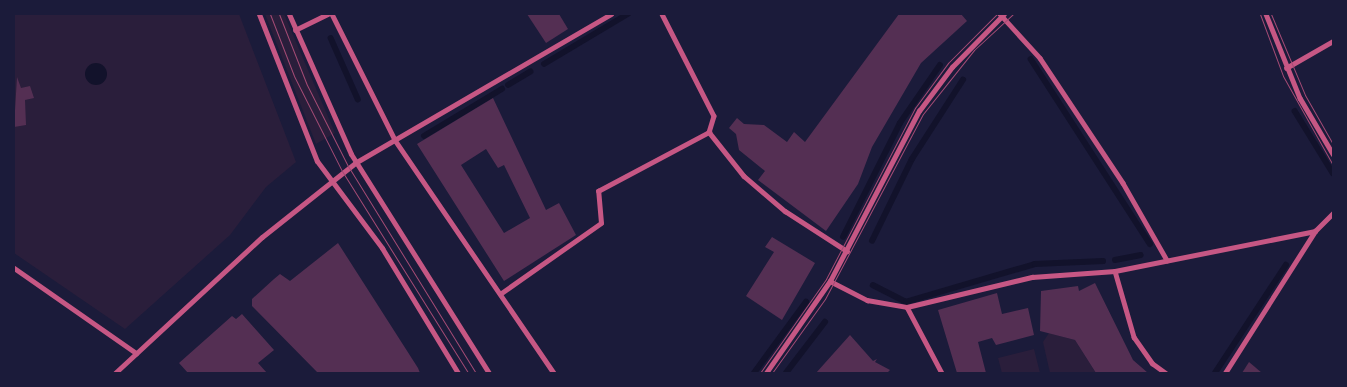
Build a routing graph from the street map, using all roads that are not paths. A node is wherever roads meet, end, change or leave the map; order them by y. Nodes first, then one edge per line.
1 (259, 14) edge
2 (289, 14) edge
3 (328, 14) edge
4 (332, 14) edge
5 (611, 14) edge
6 (662, 14) edge
7 (1002, 14) edge
8 (1266, 14) edge
9 (295, 30) junction
10 (1333, 41) edge
11 (1286, 68) junction
12 (709, 132) junction
13 (395, 140) junction
14 (1333, 154) edge
15 (356, 163) junction
16 (330, 179) junction
17 (1333, 213) edge
18 (1315, 231) junction
19 (847, 251) junction
20 (1166, 260) junction
21 (14, 268) edge
22 (1115, 271) junction
23 (830, 281) junction
24 (500, 294) junction
25 (908, 307) junction
26 (136, 353) junction
27 (115, 373) edge
28 (458, 373) edge
29 (489, 373) edge
30 (554, 373) edge
31 (766, 373) edge
32 (942, 373) edge
33 (1166, 373) edge
34 (1225, 373) edge

1 - 16 street
2 - 9 street
3 - 9 street
4 - 13 street
5 - 13 street
6 - 12 street
7 - 19 street
7 - 20 street
8 - 11 street
9 - 15 street
10 - 11 street
11 - 14 street
12 - 19 street
12 - 24 street
13 - 15 street
13 - 24 street
15 - 16 street
15 - 29 street
16 - 26 street
16 - 28 street
17 - 18 street
18 - 20 street
18 - 34 street
19 - 23 street
20 - 22 street
21 - 26 street
22 - 25 street
22 - 33 street
23 - 25 street
23 - 31 street
24 - 30 street
25 - 32 street
26 - 27 street

